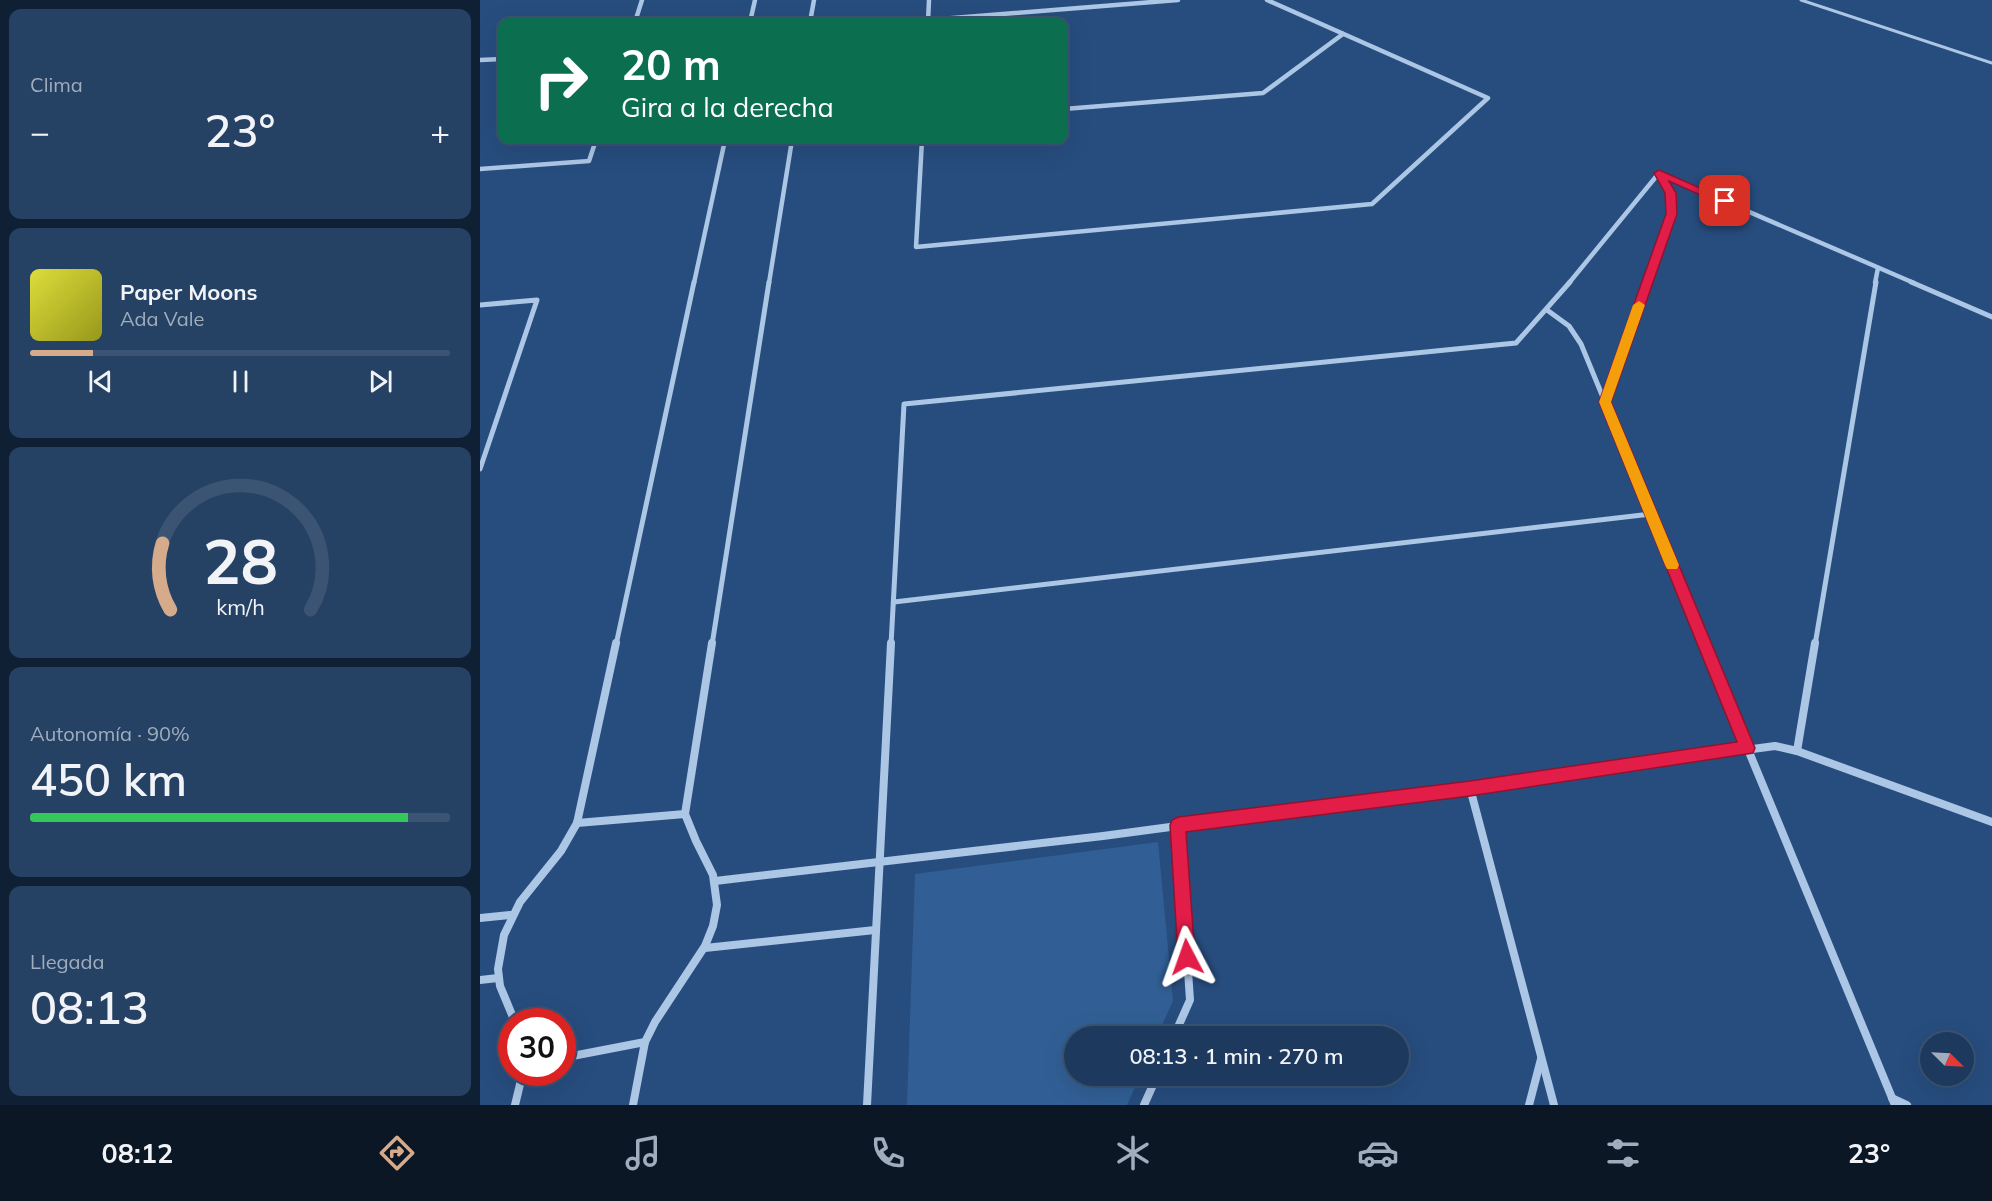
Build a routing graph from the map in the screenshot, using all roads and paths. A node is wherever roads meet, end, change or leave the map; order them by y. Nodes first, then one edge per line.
1 (642, 0) edge
2 (755, 0) edge
3 (814, 0) edge
4 (929, 0) edge
5 (1178, 0) edge
6 (1267, 0) edge
7 (1802, 0) edge
8 (636, 18) edge
9 (751, 18) edge
10 (811, 18) edge
11 (928, 18) edge
12 (964, 18) edge
13 (1343, 34) junction
14 (498, 59) edge
15 (480, 60) edge
16 (1992, 63) edge
17 (1068, 109) edge
18 (595, 144) edge
19 (724, 144) edge
20 (791, 144) edge
21 (922, 144) edge
22 (480, 169) edge
23 (1659, 173) junction
24 (1878, 268) junction
25 (480, 305) edge
26 (1547, 310) junction
27 (1992, 317) edge
28 (1605, 402) junction
29 (480, 469) edge
30 (1651, 514) junction
31 (894, 602) junction
32 (1747, 748) junction
33 (1797, 751) junction
34 (1470, 788) junction
35 (685, 814) junction
36 (1992, 822) edge
37 (577, 823) junction
38 (1178, 825) junction
39 (879, 863) junction
40 (715, 881) junction
41 (510, 915) junction
42 (480, 918) edge
43 (875, 930) junction
44 (705, 948) junction
45 (498, 978) junction
46 (480, 981) edge
47 (506, 1008) edge
48 (1178, 1026) edge
49 (645, 1042) junction
50 (576, 1055) edge
51 (1541, 1059) junction
52 (520, 1086) edge
53 (1153, 1086) edge
54 (1893, 1102) edge
55 (515, 1105) edge
56 (633, 1105) edge
57 (867, 1105) edge
58 (1144, 1105) edge
59 (1529, 1105) edge
60 (1554, 1105) edge
61 (1907, 1105) edge

1 - 8 street
2 - 9 street
3 - 10 street
4 - 11 street
5 - 12 street
6 - 13 street
7 - 16 lane
13 - 17 street
13 - 21 street
14 - 15 street
18 - 22 street
19 - 37 street
20 - 35 street
23 - 24 street
23 - 26 street
23 - 28 street
24 - 27 street
24 - 33 street
25 - 29 street
26 - 28 street
26 - 31 street
28 - 30 street
30 - 31 street
30 - 32 street
31 - 39 street
32 - 33 street
32 - 34 street
32 - 54 street
33 - 36 street
34 - 38 street
34 - 51 street
35 - 37 street
35 - 40 street
37 - 41 street
38 - 39 street
38 - 48 street
39 - 40 street
39 - 43 street
40 - 44 street
41 - 42 street
41 - 45 street
43 - 44 street
43 - 57 street
44 - 49 street
45 - 46 street
45 - 47 street
49 - 50 street
49 - 56 street
51 - 59 street
51 - 60 street
52 - 55 street
53 - 58 street
54 - 61 street

